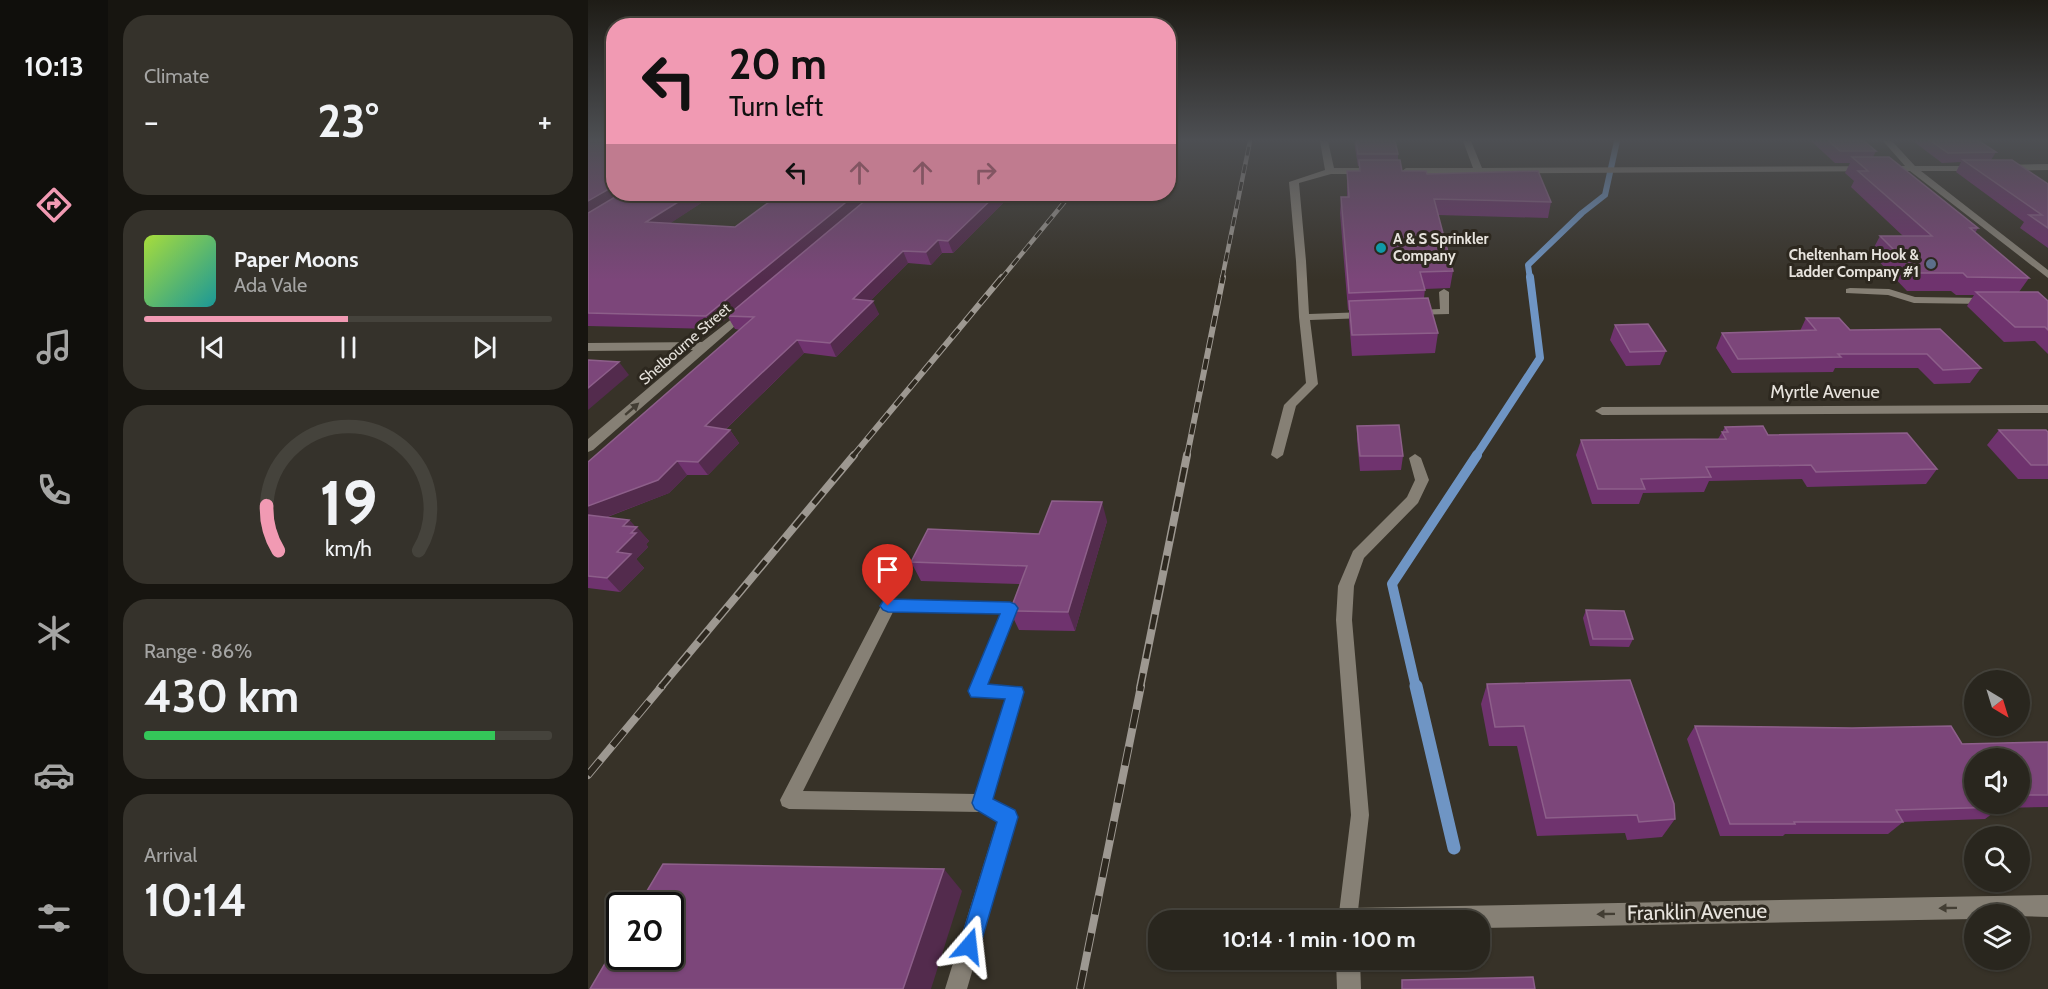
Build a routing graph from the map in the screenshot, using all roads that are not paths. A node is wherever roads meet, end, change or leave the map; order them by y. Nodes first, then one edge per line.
1 (1294, 187) edge
2 (1936, 187) edge
3 (1301, 261) joint
4 (2048, 275) edge
5 (1850, 291) dead end
6 (1444, 292) edge
7 (759, 300) edge
8 (1992, 301) edge
9 (1410, 313) edge
10 (1374, 314) edge
11 (1304, 317) junction
12 (705, 346) junction
13 (588, 347) edge
14 (2048, 409) edge
15 (1602, 411) dead end
16 (588, 447) edge
17 (1277, 455) dead end
18 (1414, 458) dead end
19 (982, 803) junction
20 (2048, 906) edge
21 (1348, 910) edge
22 (1490, 917) edge
23 (1348, 970) edge
24 (956, 989) edge
25 (1349, 989) edge

1 - 3 street
2 - 4 street
3 - 11 lane
5 - 8 lane
6 - 9 lane
7 - 12 street, Shelbourne Street
10 - 11 lane
11 - 17 lane
12 - 13 street
16 -> 12 street, Shelbourne Street
14 - 15 street, Myrtle Avenue
18 - 21 lane
19 - 19 lane
19 - 24 lane
20 -> 22 street, Franklin Avenue
23 - 25 street

